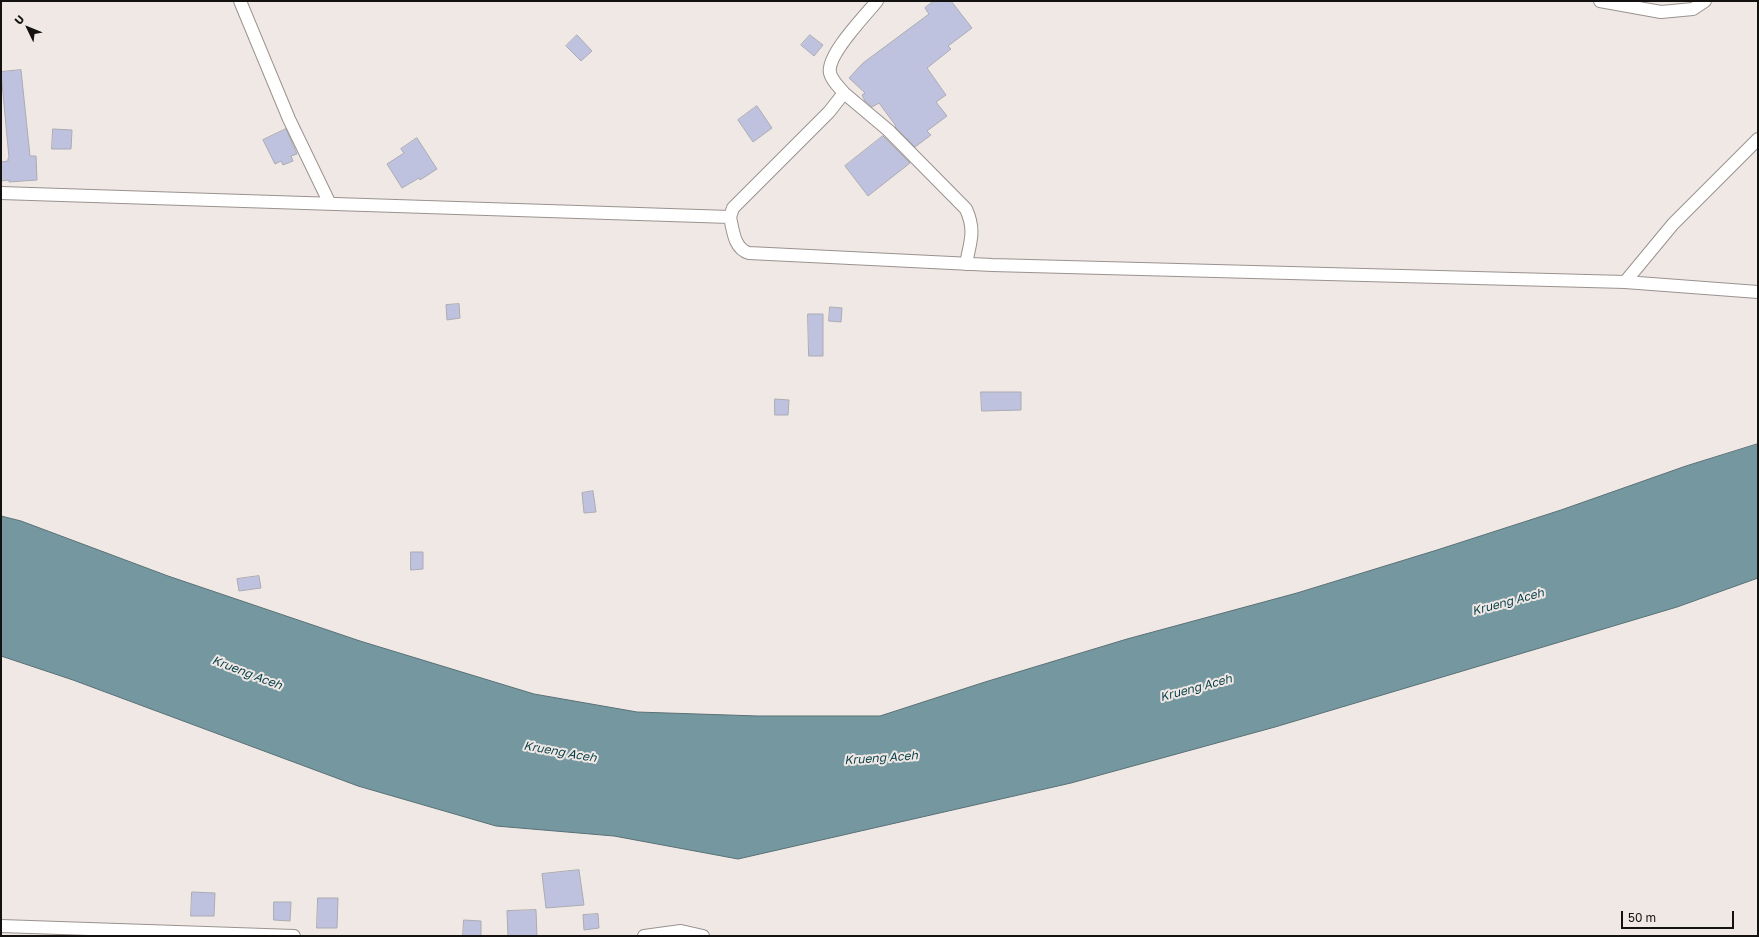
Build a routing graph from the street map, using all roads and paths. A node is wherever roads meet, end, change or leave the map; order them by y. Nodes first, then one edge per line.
1 (240, 1) edge
2 (877, 1) edge
3 (1600, 1) edge
4 (1705, 1) edge
5 (1614, 2) edge
6 (844, 94) junction
7 (1758, 139) edge
8 (1, 193) edge
9 (330, 204) junction
10 (730, 217) junction
11 (966, 264) junction
12 (1625, 282) junction
13 (1758, 292) edge
14 (1, 926) edge
15 (257, 935) edge
16 (294, 936) edge
17 (644, 936) edge
18 (703, 936) edge

1 - 9 street
2 - 6 street
3 - 5 street
4 - 5 street
6 - 10 street
6 - 11 street
7 - 12 street
8 - 9 street
9 - 10 street
10 - 11 street
11 - 12 street
12 - 13 street
14 - 15 street
15 - 16 street
17 - 18 street

